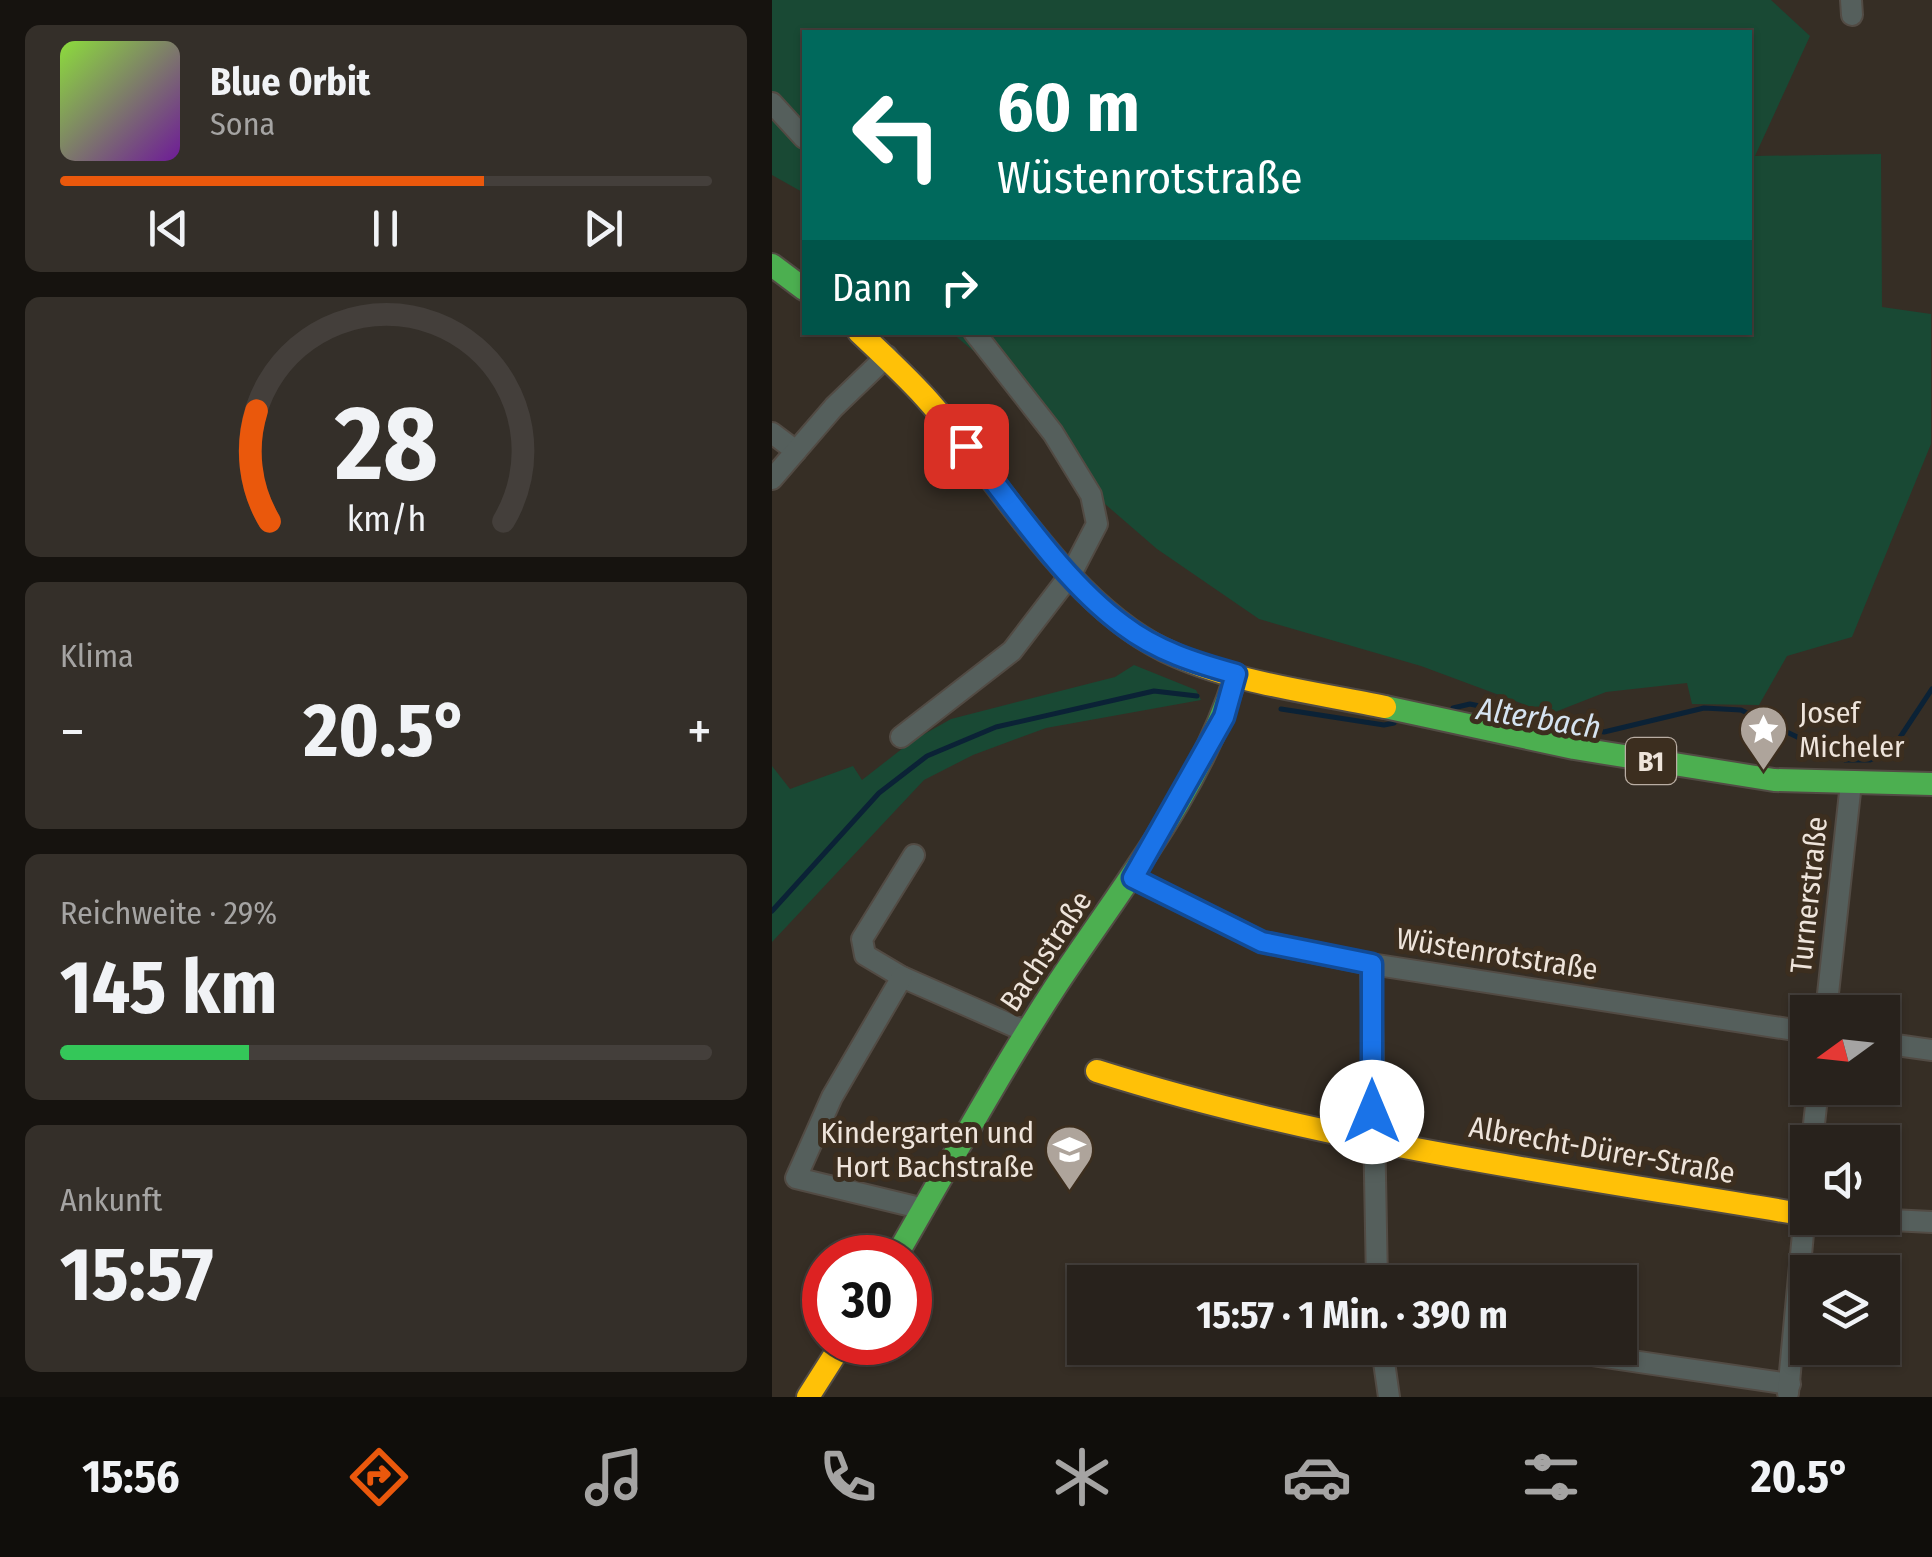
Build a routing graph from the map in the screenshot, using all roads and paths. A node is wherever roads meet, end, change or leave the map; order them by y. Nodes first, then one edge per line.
1 (772, 103) edge
2 (802, 136) edge
3 (772, 264) edge
4 (802, 287) edge
5 (862, 335) edge
6 (976, 335) edge
7 (886, 356) junction
8 (772, 433) edge
9 (796, 451) junction
10 (772, 479) edge
11 (1071, 574) junction
12 (1236, 674) junction
13 (901, 737) dead end
14 (1852, 784) junction
15 (1932, 784) edge
16 (914, 855) dead end
17 (1133, 878) junction
18 (1372, 964) junction
19 (902, 977) junction
20 (1828, 995) edge
21 (1790, 1029) edge
22 (1027, 1032) junction
23 (1900, 1046) edge
24 (1932, 1050) edge
25 (1097, 1071) dead end
26 (1372, 1141) junction
27 (1790, 1205) edge
28 (924, 1209) junction
29 (1900, 1220) edge
30 (1932, 1222) edge
31 (909, 1235) edge
32 (1803, 1235) edge
33 (1376, 1265) edge
34 (1637, 1364) edge
35 (828, 1365) edge
36 (1384, 1365) edge
37 (1789, 1391) edge
38 (808, 1397) edge
39 (1389, 1397) edge

1 - 2 street
3 - 4 street
5 - 7 street, B1
6 - 11 street
7 - 9 street
7 - 11 street, B1
8 - 9 street
9 - 10 street
11 - 12 street, B1
11 - 13 street
12 - 14 street, B1
12 - 17 street, Bachstraße
14 - 15 street, B1
14 - 20 street, Turnerstraße
16 - 19 street
17 - 18 street, Wüstenrotstraße
17 - 22 street, Bachstraße
18 - 21 street, Wüstenrotstraße
18 - 26 street
19 - 22 street
19 - 28 street
22 - 28 street, Bachstraße
23 - 24 street
25 - 26 street, Albrecht-Dürer-Straße
26 - 27 street, Albrecht-Dürer-Straße
26 - 33 street
28 - 31 street, Bachstraße
29 - 30 street
32 - 37 street
34 - 37 street
35 - 38 street
36 - 39 street

